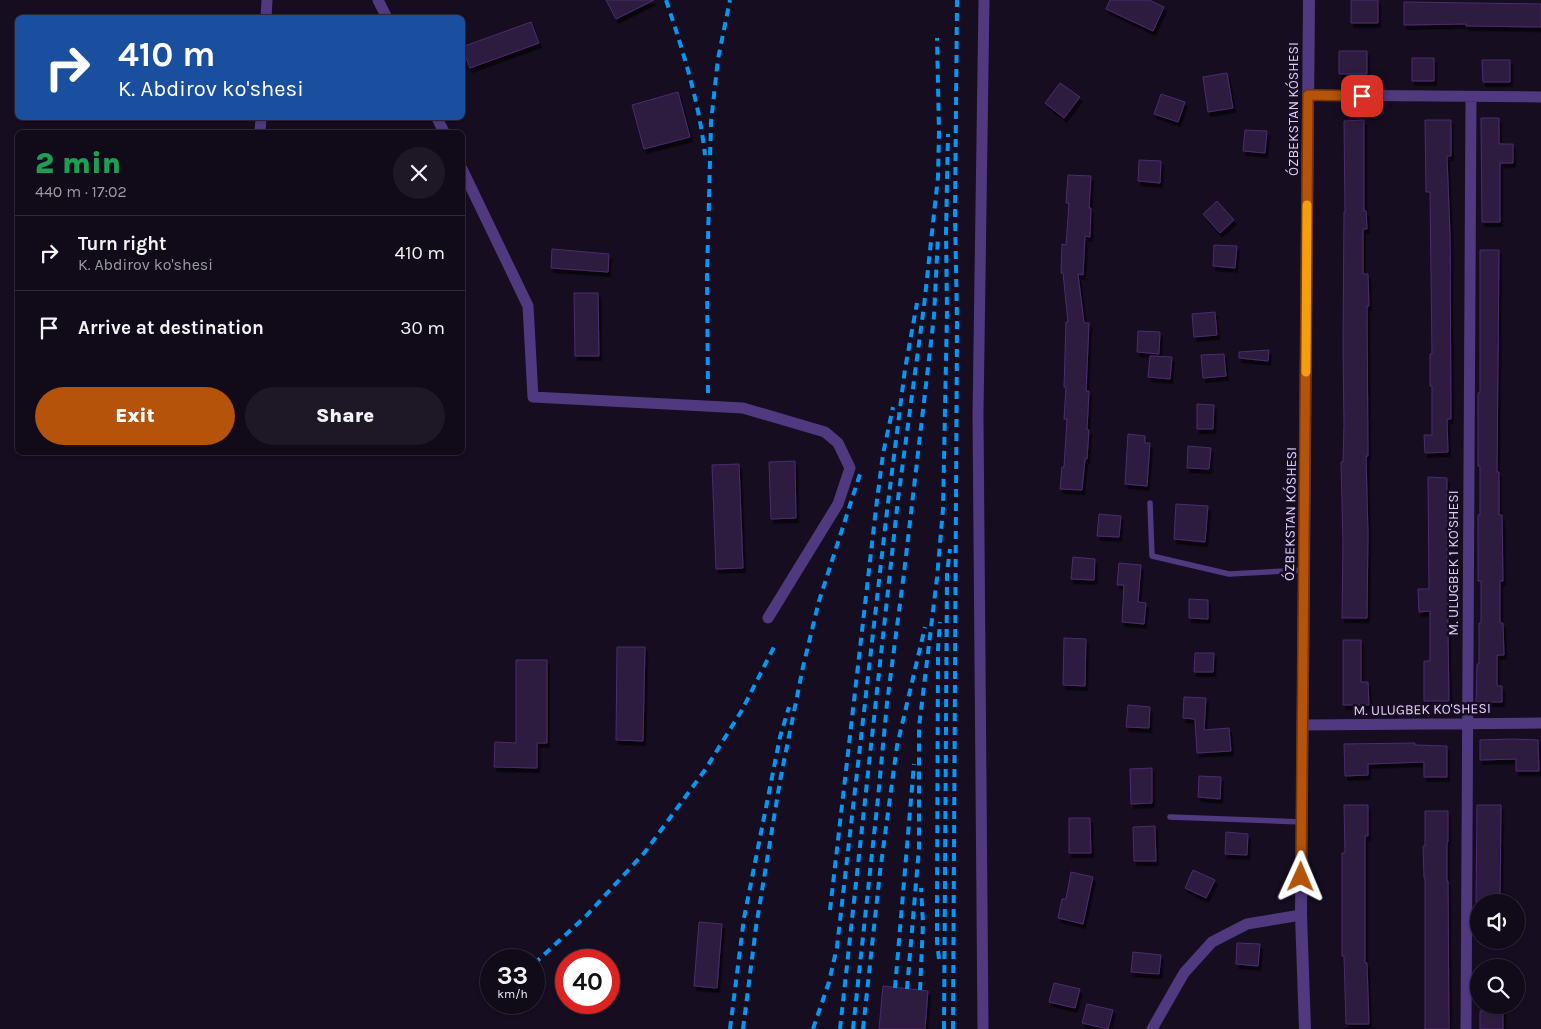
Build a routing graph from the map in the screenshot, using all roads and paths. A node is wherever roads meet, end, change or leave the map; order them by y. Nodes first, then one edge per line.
1 (267, 0) edge
2 (378, 0) edge
3 (984, 0) edge
4 (1309, 0) edge
5 (266, 15) edge
6 (386, 15) edge
7 (1308, 95) junction
8 (1470, 97) junction
9 (1541, 97) edge
10 (465, 175) edge
11 (1150, 503) dead end
12 (1304, 570) junction
13 (768, 618) dead end
14 (1541, 722) edge
15 (1468, 723) junction
16 (1302, 725) junction
17 (1170, 817) dead end
18 (1302, 822) junction
19 (1301, 915) junction
20 (983, 1029) edge
21 (1152, 1029) edge
22 (1305, 1029) edge
23 (1466, 1029) edge

1 - 5 street
2 - 6 street
3 - 20 street
4 - 7 street, ÓZBEKSTAN KÓSHESI
7 - 8 street
7 - 12 street, ÓZBEKSTAN KÓSHESI
8 - 9 street
8 - 15 street, M. ULUGBEK 1 KO'SHESI
10 - 13 street
11 - 12 lane
12 - 16 street, ÓZBEKSTAN KÓSHESI
14 - 15 street, M. ULUGBEK KO'SHESI
15 - 16 street, M. ULUGBEK KO'SHESI
15 - 23 street, M. ULUGBEK 1 KO'SHESI
16 - 18 street, ÓZBEKSTAN KÓSHESI
17 - 18 lane
18 - 19 street, ÓZBEKSTAN KÓSHESI
19 - 21 street
19 - 22 street, ÓZBEKSTAN KÓSHESI

